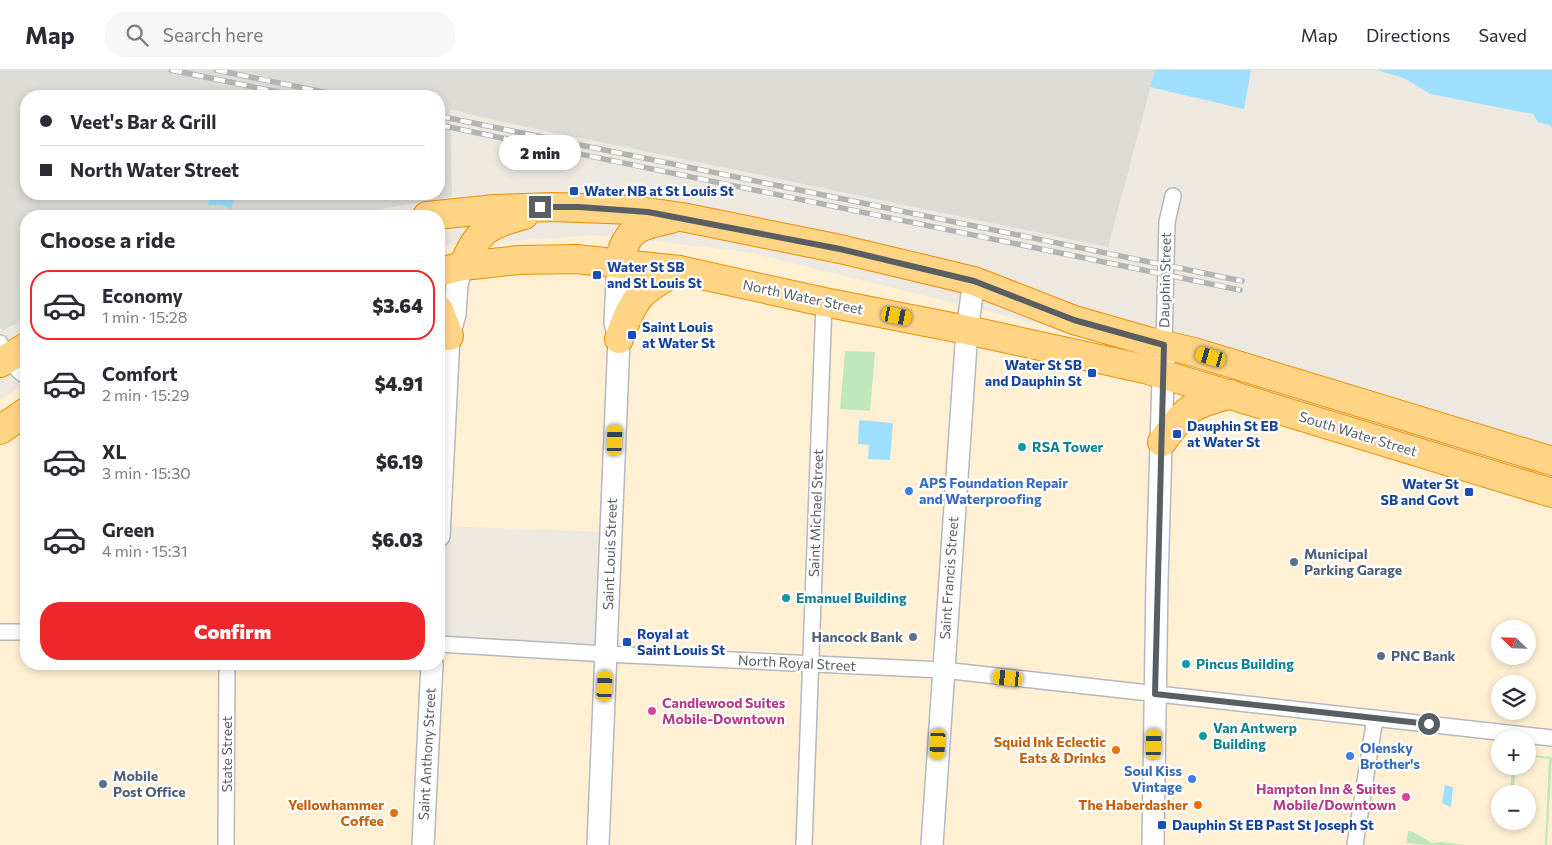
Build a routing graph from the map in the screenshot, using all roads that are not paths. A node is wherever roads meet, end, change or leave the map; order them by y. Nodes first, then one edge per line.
1 (1173, 196) dead end
2 (567, 207) junction
3 (445, 214) edge
4 (682, 217) junction
5 (618, 263) junction
6 (451, 269) edge
7 (679, 270) junction
8 (974, 281) junction
9 (824, 302) junction
10 (445, 326) edge
11 (967, 330) junction
12 (449, 336) junction
13 (619, 339) junction
14 (1164, 345) junction
15 (1164, 374) junction
16 (1231, 394) junction
17 (20, 416) edge
18 (445, 416) edge
19 (0, 430) edge
20 (1162, 442) junction
21 (1552, 461) edge
22 (1552, 493) edge
23 (0, 632) edge
24 (20, 632) edge
25 (445, 644) edge
26 (606, 654) junction
27 (811, 663) junction
28 (227, 670) edge
29 (432, 670) edge
30 (943, 670) junction
31 (1155, 694) junction
32 (1375, 718) junction
33 (1552, 738) edge
34 (226, 845) edge
35 (423, 845) edge
36 (598, 845) edge
37 (804, 845) edge
38 (932, 845) edge
39 (1153, 845) edge
40 (1355, 845) edge

1 - 14 street, Dauphin Street
2 - 3 highway
2 - 4 highway
2 - 5 highway
2 - 6 highway
4 - 5 highway
4 - 8 highway
5 - 6 highway, North Water Street
5 - 7 highway, North Water Street
5 - 13 street, Saint Louis Street
6 - 12 street
7 - 9 highway, North Water Street
7 - 13 highway
8 - 11 street, Saint Francis Street
8 - 14 highway
9 - 11 highway, North Water Street
9 - 27 street, Saint Michael Street
10 - 12 highway
11 - 15 highway, North Water Street
11 - 30 street, Saint Francis Street
12 - 18 street
13 - 26 street, Saint Louis Street
14 - 15 street, Dauphin Street
14 - 21 highway
15 - 16 highway, South Water Street
15 - 20 street, Dauphin Street
16 - 20 highway
16 - 22 highway, South Water Street
17 - 19 highway
20 - 31 street, Dauphin Street
23 - 24 street
25 - 26 street, North Royal Street
26 - 27 street, North Royal Street
26 - 36 street, Saint Louis Street
27 - 30 street, North Royal Street
27 - 37 street, Saint Michael Street
28 - 34 street, State Street
29 - 35 street, Saint Anthony Street
30 - 31 street, North Royal Street
30 - 38 street, Saint Francis Street
31 - 32 street, North Royal Street
31 - 39 street, Dauphin Street
32 - 33 street, North Royal Street
32 - 40 street

